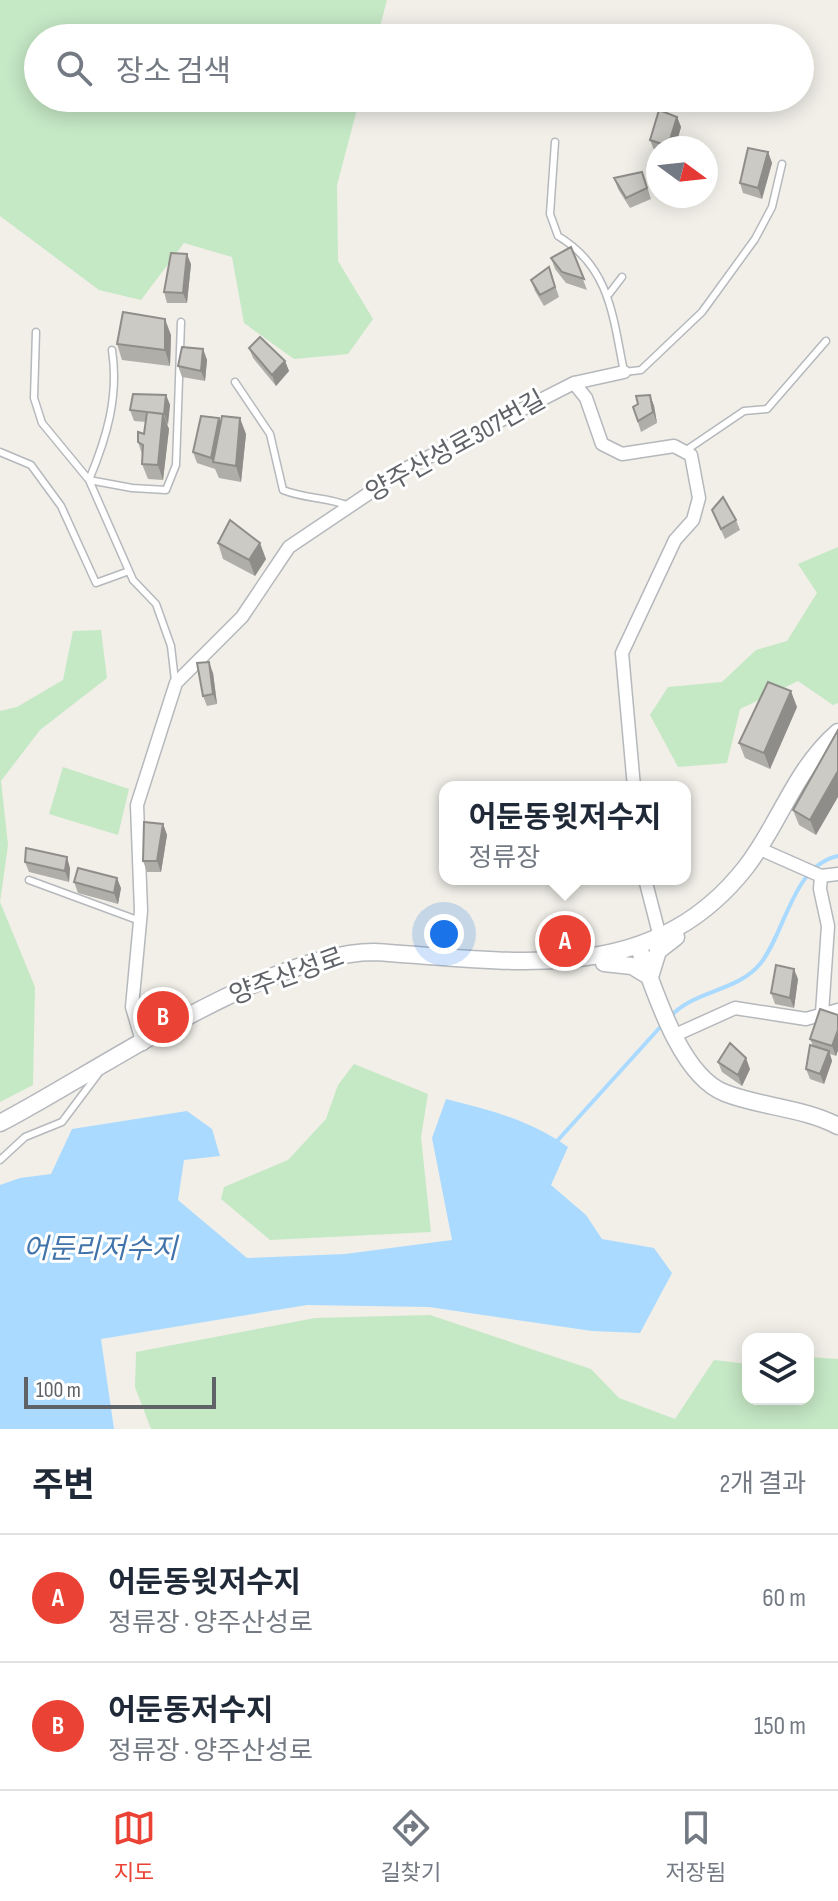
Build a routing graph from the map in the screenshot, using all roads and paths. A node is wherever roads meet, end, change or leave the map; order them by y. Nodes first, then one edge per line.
1 (555, 142) dead end
2 (782, 164) dead end
3 (622, 277) dead end
4 (609, 294) junction
5 (181, 322) dead end
6 (36, 332) dead end
7 (826, 341) dead end
8 (112, 350) dead end
9 (624, 372) junction
10 (235, 382) dead end
11 (574, 383) junction
12 (685, 451) junction
13 (0, 452) edge
14 (89, 480) junction
15 (349, 506) junction
16 (129, 571) junction
17 (176, 683) junction
18 (838, 732) edge
19 (633, 781) edge
20 (760, 849) junction
21 (838, 874) edge
22 (819, 875) junction
23 (29, 880) dead end
24 (647, 885) edge
25 (704, 908) junction
26 (140, 921) junction
27 (660, 937) junction
28 (639, 948) junction
29 (561, 962) junction
30 (650, 977) junction
31 (838, 1010) edge
32 (822, 1013) junction
33 (671, 1033) junction
34 (143, 1044) junction
35 (105, 1065) junction
36 (0, 1123) edge
37 (838, 1126) edge
38 (15, 1146) junction
39 (0, 1151) edge
40 (0, 1160) edge

1 - 4 lane
2 - 9 lane
3 - 4 lane
4 - 9 lane
5 - 14 lane
6 - 14 lane, 양주산성로307번길
7 - 12 lane
8 - 14 lane
9 - 11 street, 양주산성로307번길
10 - 15 lane
11 - 12 street, 양주산성로307번길
11 - 15 street, 양주산성로307번길
12 - 19 street
13 - 16 lane
14 - 16 lane, 양주산성로307번길
15 - 17 street, 양주산성로307번길
16 - 17 lane, 양주산성로307번길
17 - 26 street, 양주산성로307번길
18 - 20 street, 양주산성로
20 - 22 street
20 - 25 street, 양주산성로
21 - 22 street
22 - 32 street
23 - 26 lane
24 - 27 street
25 - 27 street, 양주산성로
25 - 30 street
26 - 34 street, 양주산성로307번길
27 - 28 street, 양주산성로
28 - 29 street, 양주산성로
28 - 30 street
29 - 30 street
29 - 34 street, 양주산성로
30 - 33 street
31 - 32 street
32 - 33 street
33 - 37 street
34 - 35 street, 양주산성로
35 - 36 street, 양주산성로
35 - 38 lane
38 - 39 lane
38 - 40 lane

